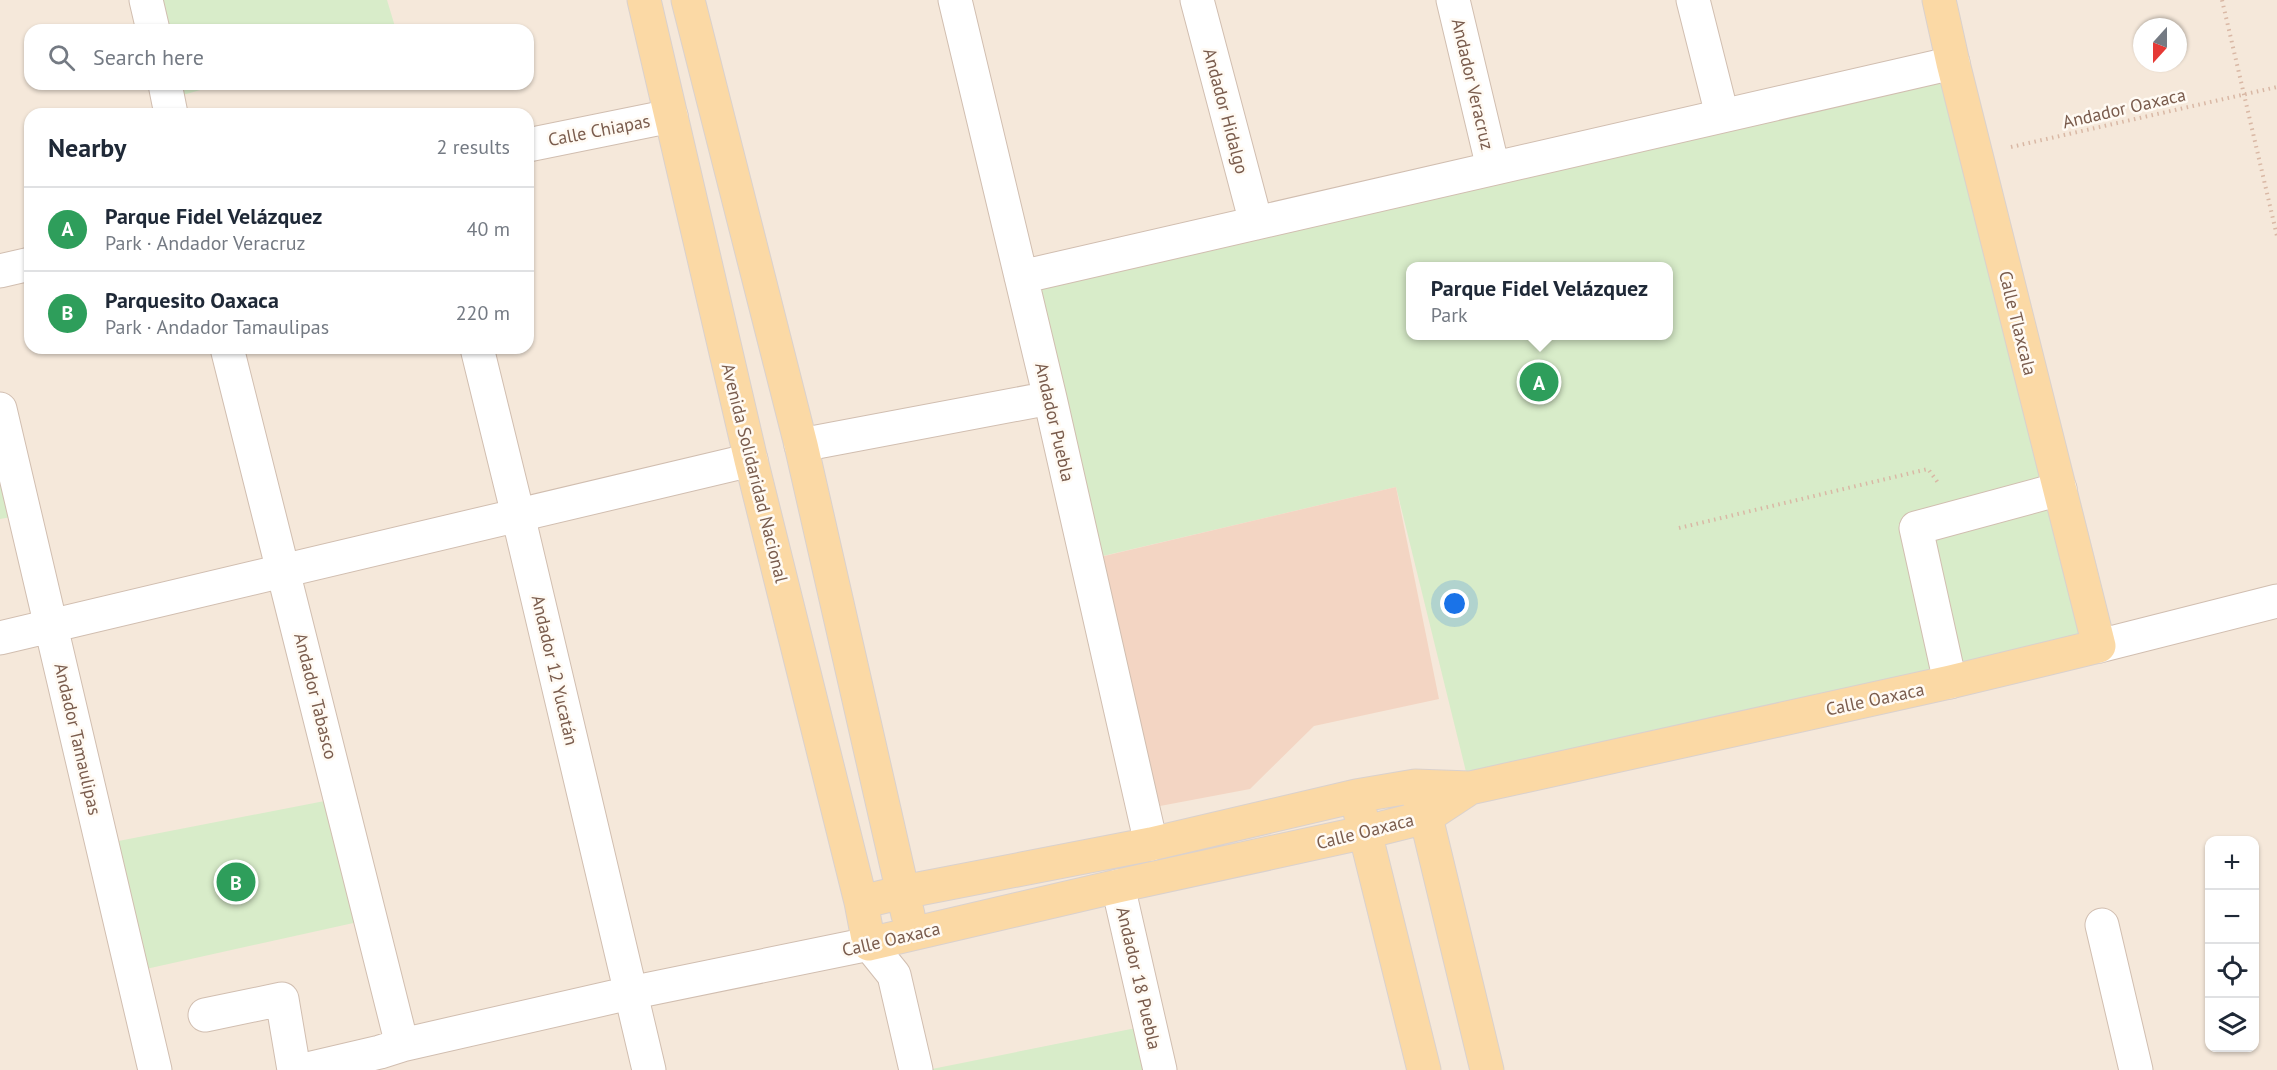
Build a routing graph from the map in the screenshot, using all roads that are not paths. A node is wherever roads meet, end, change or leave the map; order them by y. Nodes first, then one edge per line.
1 (146, 0) edge
2 (644, 0) edge
3 (688, 0) edge
4 (955, 0) edge
5 (1197, 0) edge
6 (1453, 0) edge
7 (1693, 0) edge
8 (1939, 0) edge
9 (152, 24) edge
10 (1953, 63) junction
11 (166, 90) edge
12 (170, 108) edge
13 (1722, 115) junction
14 (671, 116) junction
15 (534, 144) edge
16 (1492, 168) junction
17 (1256, 223) junction
18 (24, 265) edge
19 (0, 271) edge
20 (1021, 278) junction
21 (229, 354) edge
22 (478, 354) edge
23 (1050, 398) junction
24 (0, 409) edge
25 (801, 445) junction
26 (751, 460) junction
27 (2060, 489) junction
28 (518, 515) junction
29 (284, 570) junction
30 (2277, 601) edge
31 (52, 625) junction
32 (0, 638) edge
33 (2099, 646) junction
34 (1950, 682) junction
35 (1415, 786) junction
36 (1470, 788) junction
37 (1356, 796) junction
38 (1426, 817) junction
39 (1366, 832) junction
40 (1150, 844) junction
41 (1118, 886) junction
42 (903, 892) junction
43 (861, 902) junction
44 (2102, 925) dead end
45 (912, 934) junction
46 (869, 944) junction
47 (894, 975) junction
48 (630, 993) junction
49 (205, 1015) dead end
50 (389, 1056) edge
51 (155, 1070) edge
52 (294, 1070) edge
53 (303, 1070) edge
54 (648, 1070) edge
55 (916, 1070) edge
56 (1160, 1070) edge
57 (1424, 1070) edge
58 (1487, 1070) edge
59 (2136, 1070) edge

1 - 9 street
2 - 14 main road, Avenida Solidaridad Nacional
3 - 25 main road
4 - 20 street, Andador Puebla
5 - 17 street, Andador Hidalgo
6 - 16 street, Andador Veracruz
7 - 13 street
8 - 10 main road, Calle Tlaxcala
10 - 13 street
10 - 27 main road, Calle Tlaxcala
11 - 12 street
13 - 16 street
14 - 15 street, Calle Chiapas
14 - 26 main road, Avenida Solidaridad Nacional
16 - 17 street
17 - 20 street
18 - 19 street
20 - 23 street, Andador Puebla
21 - 29 street, Andador Tabasco
22 - 28 street, Andador 12 Yucatán
23 - 25 street
23 - 40 street, Andador Puebla
24 - 31 street, Andador Tamaulipas
25 - 42 main road
26 - 28 street
26 - 43 main road, Avenida Solidaridad Nacional
27 - 33 main road, Calle Tlaxcala
27 - 34 street
28 - 29 street
28 - 48 street, Andador 12 Yucatán
29 - 31 street
29 - 50 street, Andador Tabasco
30 - 33 street, Calle Oaxaca
31 - 32 street
31 - 51 street, Andador Tamaulipas
33 - 34 main road, Calle Oaxaca
34 - 36 main road, Calle Oaxaca
35 - 36 main road, Calle Oaxaca
35 - 37 main road, Calle Oaxaca
35 - 38 main road
36 - 38 main road, Calle Oaxaca
37 - 39 main road
37 - 40 main road, Calle Oaxaca
38 - 39 main road, Calle Oaxaca
38 - 58 main road
39 - 41 main road, Calle Oaxaca
39 - 57 main road
40 - 42 main road, Calle Oaxaca
41 - 45 main road, Calle Oaxaca
41 - 56 street, Andador 18 Puebla
42 - 43 main road, Calle Oaxaca
42 - 45 main road
43 - 46 main road, Avenida Solidaridad Nacional
44 - 59 street
45 - 46 main road, Calle Oaxaca
45 - 47 street
46 - 47 street
46 - 48 street, Calle Oaxaca
47 - 55 street
48 - 50 street, Calle Oaxaca
48 - 54 street, Andador 12 Yucatán
49 - 52 street
50 - 53 street, Calle Oaxaca

